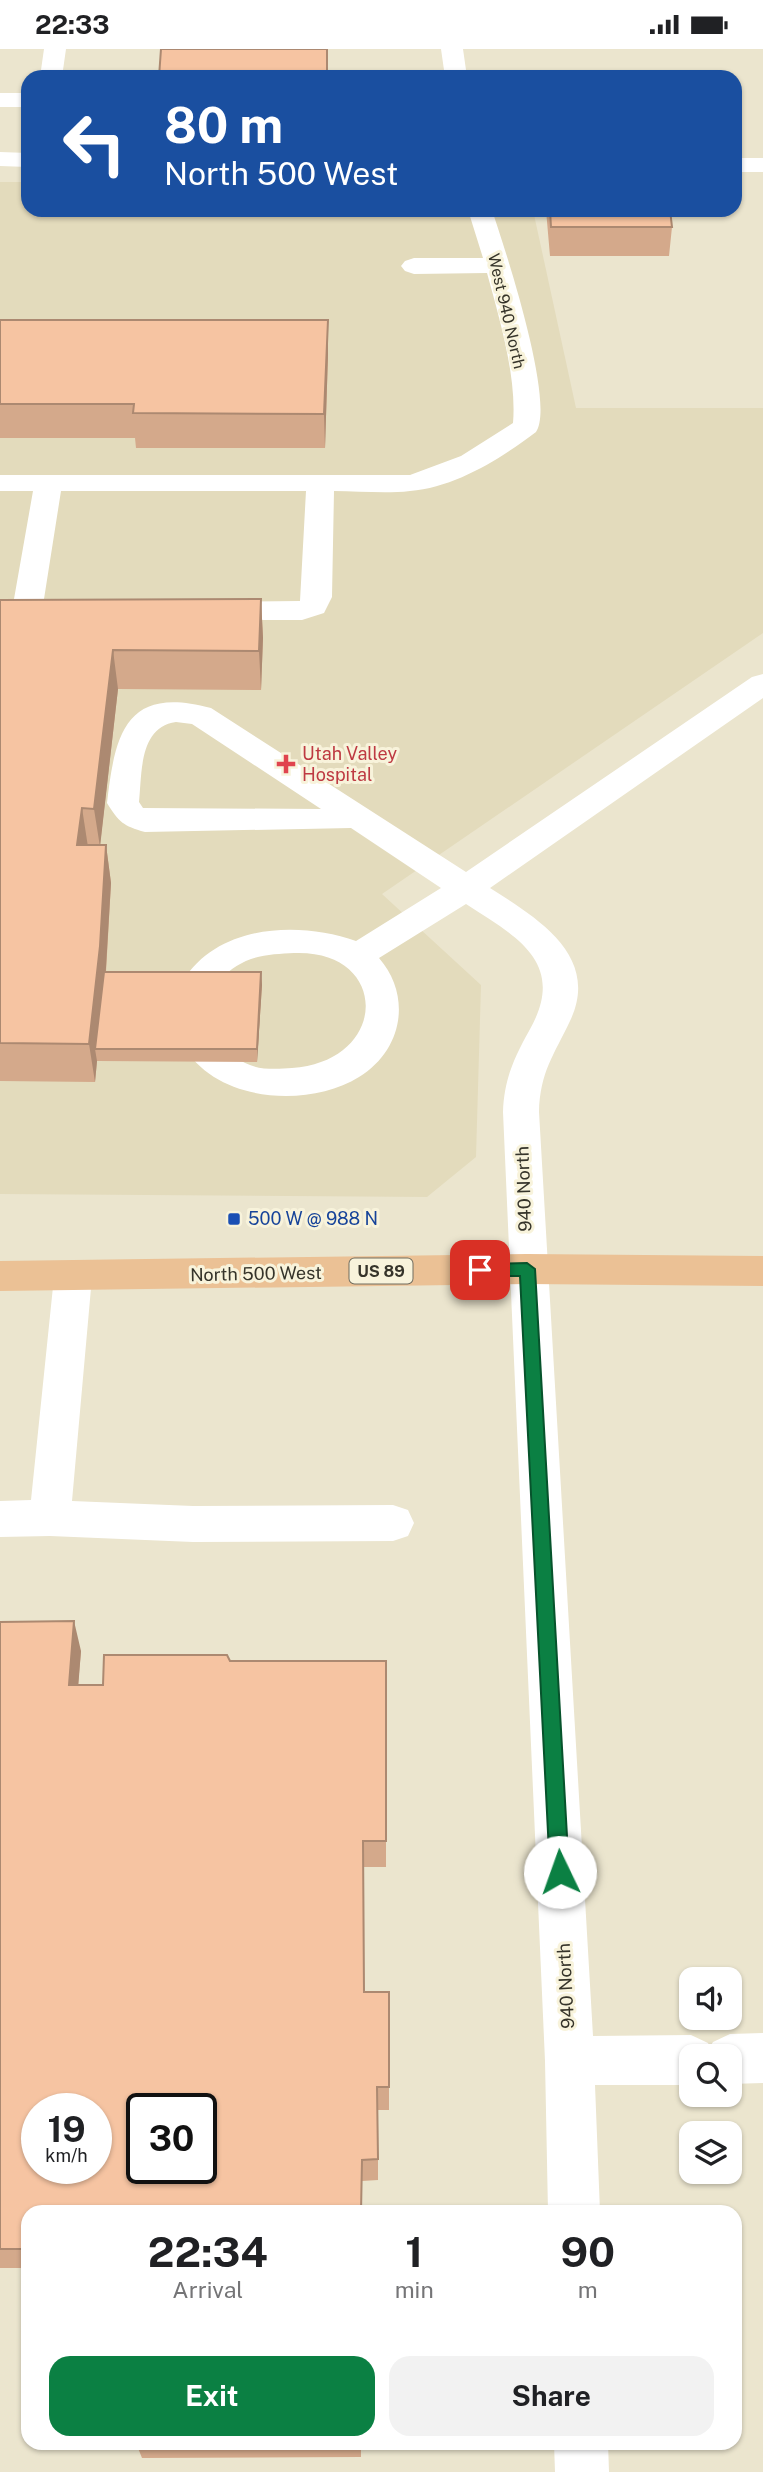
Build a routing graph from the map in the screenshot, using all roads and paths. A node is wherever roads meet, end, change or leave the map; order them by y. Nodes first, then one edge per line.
1 (55, 49) edge
2 (452, 49) edge
3 (52, 70) edge
4 (455, 70) edge
5 (0, 100) edge
6 (21, 100) edge
7 (0, 159) edge
8 (21, 160) edge
9 (742, 165) edge
10 (763, 165) edge
11 (482, 217) edge
12 (499, 265) junction
13 (414, 266) dead end
14 (0, 483) edge
15 (48, 483) junction
16 (320, 483) junction
17 (182, 611) edge
18 (102, 612) edge
19 (763, 684) edge
20 (356, 817) junction
21 (468, 887) junction
22 (358, 956) junction
23 (527, 1269) junction
24 (763, 1271) edge
25 (0, 1276) edge
26 (73, 1277) junction
27 (50, 1518) junction
28 (0, 1519) edge
29 (393, 1524) dead end
30 (763, 2058) edge
31 (742, 2059) edge
32 (679, 2060) edge
33 (570, 2061) junction
34 (574, 2205) edge
35 (581, 2450) edge
36 (582, 2472) edge

1 - 3 street
2 - 4 street
5 - 6 street
7 - 8 street
9 - 10 street
11 - 12 street, West 940 North
12 - 13 street
12 - 16 street, West 940 North
14 - 15 street
15 - 16 street
15 - 18 street
16 - 17 street
19 - 21 street
20 - 20 street, 940 North
20 - 21 street, 940 North
21 - 22 street
21 - 23 street, 940 North
22 - 22 street
23 - 24 main road, North 500 West / US 89
23 - 26 main road, North 500 West / US 89
23 - 33 street, 940 North
25 - 26 main road, North 500 West / US 89
26 - 27 street
27 - 28 street
27 - 29 street
30 - 31 street
32 - 33 street
33 - 34 street, 940 North
35 - 36 street

